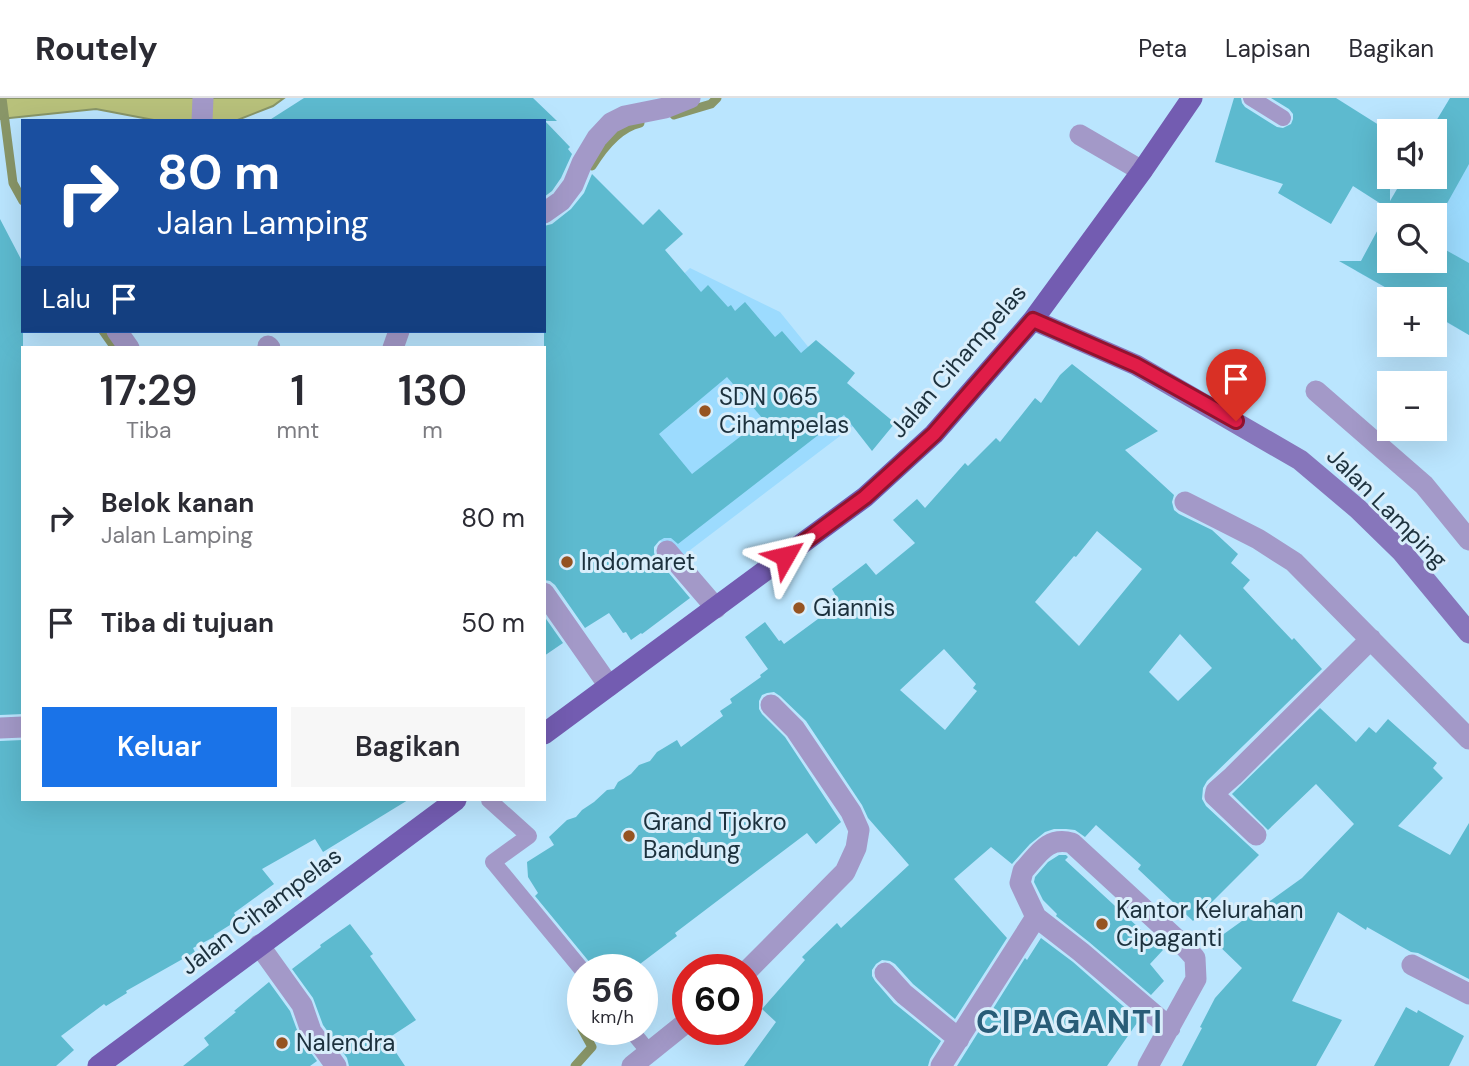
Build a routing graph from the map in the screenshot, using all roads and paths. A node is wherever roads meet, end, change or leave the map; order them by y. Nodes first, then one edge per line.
1 (203, 98) edge
2 (690, 98) edge
3 (1192, 98) edge
4 (1251, 98) edge
5 (1283, 118) dead end
6 (202, 119) edge
7 (1080, 135) dead end
8 (1142, 171) junction
9 (546, 212) edge
10 (1033, 320) junction
11 (1316, 391) dead end
12 (1185, 502) dead end
13 (1469, 540) edge
14 (667, 551) dead end
15 (546, 596) edge
16 (716, 608) junction
17 (1469, 633) edge
18 (1371, 639) junction
19 (609, 686) junction
20 (771, 705) dead end
21 (21, 727) edge
22 (0, 728) edge
23 (546, 733) edge
24 (1469, 739) edge
25 (455, 801) edge
26 (490, 801) edge
27 (1256, 835) dead end
28 (1036, 917) junction
29 (259, 945) junction
30 (569, 954) edge
31 (763, 955) edge
32 (1412, 965) dead end
33 (885, 973) dead end
34 (1469, 994) edge
35 (1170, 1028) junction
36 (672, 1034) edge
37 (958, 1039) junction
38 (643, 1045) edge
39 (649, 1052) junction
40 (98, 1066) edge
41 (336, 1066) edge
42 (632, 1066) edge
43 (941, 1066) edge
44 (1148, 1066) edge

1 - 6 street
2 - 9 street
3 - 8 main road, Jalan Cihampelas
4 - 5 lane
7 - 8 street
8 - 10 main road, Jalan Cihampelas
10 - 16 main road, Jalan Cihampelas
10 - 17 main road, Jalan Lamping
11 - 13 street, Jalan Lamping
12 - 18 street
14 - 16 street
15 - 19 street
16 - 19 main road, Jalan Cihampelas
18 - 24 street
18 - 27 street
19 - 23 main road, Jalan Cihampelas
20 - 31 street
21 - 22 street
25 - 29 main road, Jalan Cihampelas
26 - 30 lane
28 - 35 street
28 - 35 street
28 - 37 street
29 - 40 main road, Jalan Cihampelas
29 - 41 street
32 - 34 street
33 - 37 street
35 - 44 street
36 - 39 street
37 - 43 street
38 - 39 lane
39 - 42 street

